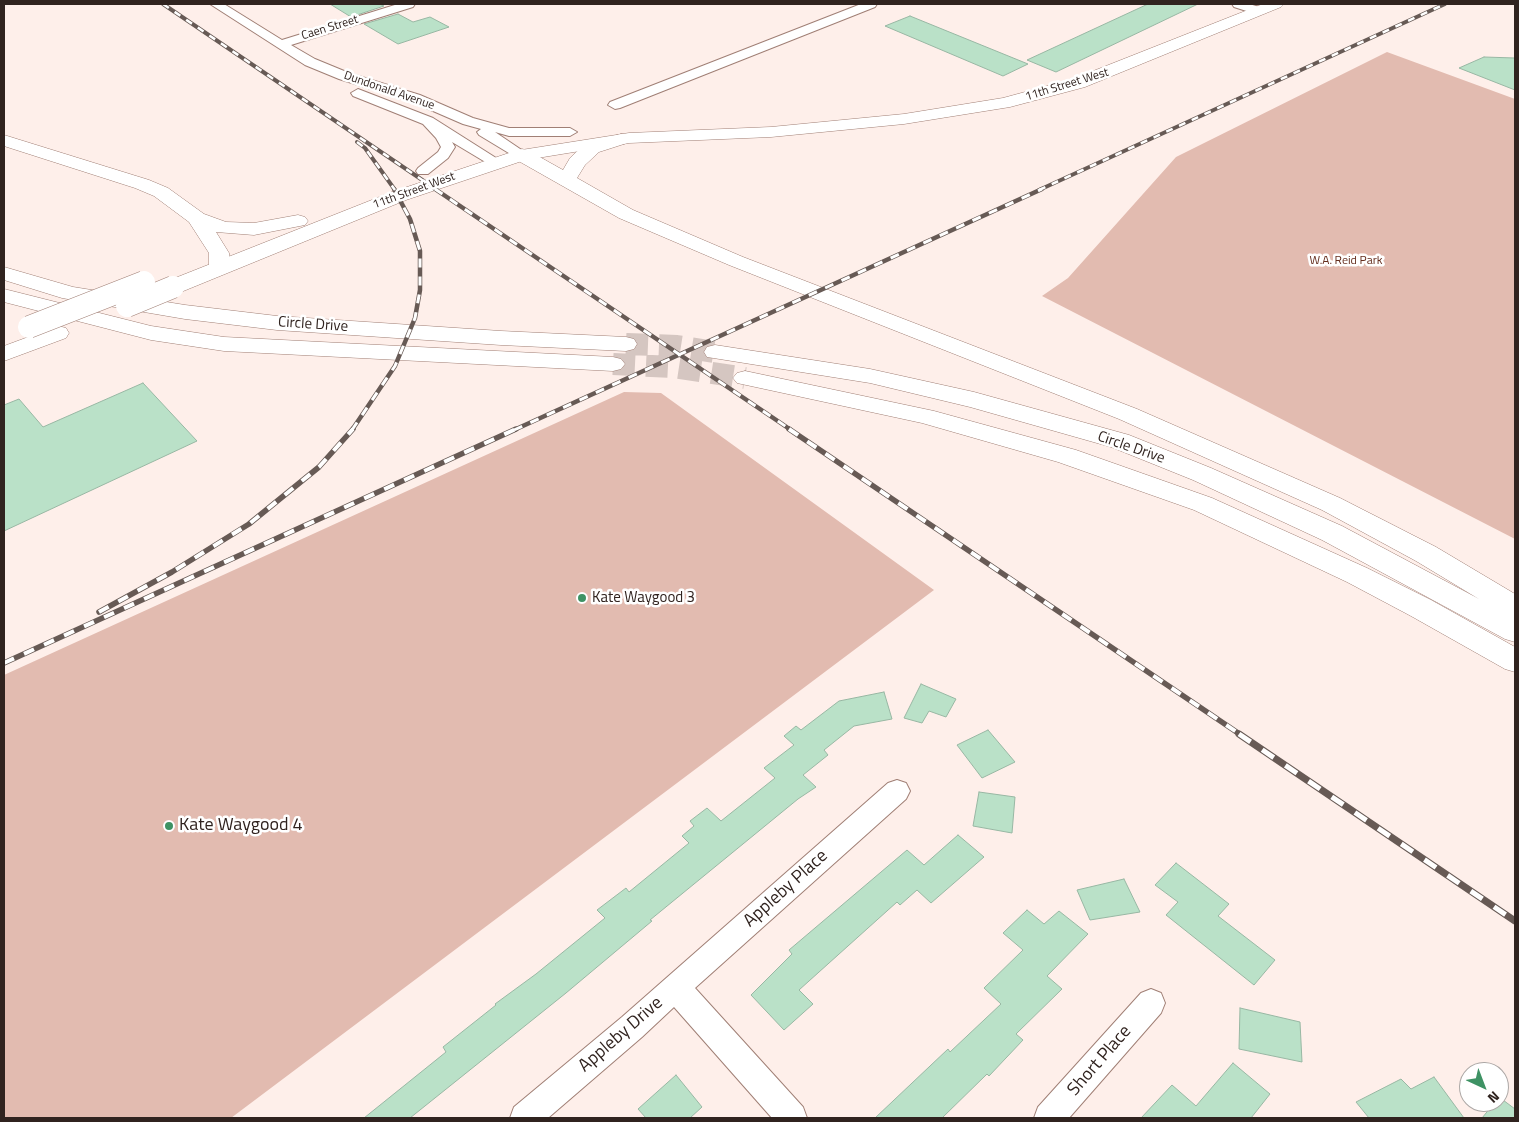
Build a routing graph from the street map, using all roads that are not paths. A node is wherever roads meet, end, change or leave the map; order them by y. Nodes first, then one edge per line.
1 (216, 4) edge
2 (409, 4) edge
3 (871, 4) edge
4 (1238, 4) edge
5 (1276, 4) edge
6 (1259, 11) junction
7 (280, 44) junction
8 (310, 62) junction
9 (615, 104) dead end
10 (428, 121) junction
11 (468, 121) junction
12 (847, 124) junction
13 (570, 132) junction
14 (621, 139) junction
15 (4, 140) edge
16 (479, 152) junction
17 (500, 154) junction
18 (522, 155) junction
19 (423, 171) junction
20 (567, 180) junction
21 (197, 218) junction
22 (298, 221) junction
23 (220, 260) junction
24 (4, 273) edge
25 (4, 296) edge
26 (4, 336) edge
27 (626, 344) tunnel mouth
28 (715, 352) tunnel mouth
29 (4, 354) edge
30 (613, 364) tunnel mouth
31 (745, 378) tunnel mouth
32 (1515, 607) edge
33 (1515, 631) edge
34 (1515, 662) edge
35 (897, 791) dead end
36 (675, 987) junction
37 (1152, 1003) dead end
38 (525, 1118) edge
39 (792, 1118) edge
40 (1050, 1118) edge

1 - 7 street, Dundonald Avenue
2 - 7 street, Caen Street
3 - 9 street
4 - 6 street
5 - 6 main road, 11th Street West
6 - 12 main road, 11th Street West
7 - 8 street, Dundonald Avenue
8 - 10 street, Dundonald Avenue
8 - 11 street, Dundonald Avenue
10 - 16 street, Dundonald Avenue
10 - 19 street, Dundonald Avenue
11 - 13 street, Dundonald Avenue
11 - 17 street, Dundonald Avenue
12 - 13 main road, 11th Street West
12 - 14 main road, 11th Street West
13 - 17 main road, 11th Street West
14 - 18 main road, 11th Street West
14 - 20 main road
15 - 21 main road
16 - 17 main road, 11th Street West
16 - 19 main road, 11th Street West
17 - 18 main road, 11th Street West
17 - 23 main road, 11th Street West
18 - 20 main road
19 - 22 main road, 11th Street West
20 - 32 main road
21 - 22 main road
21 - 23 main road
22 - 23 main road, 11th Street West
23 - 26 main road, 11th Street West, bridge
23 - 29 main road, 11th Street West, bridge
24 - 27 main road, Circle Drive
25 - 30 main road, Circle Drive
28 - 33 main road, Circle Drive
31 - 34 main road, Circle Drive
35 - 36 street, Appleby Place
36 - 38 street, Appleby Drive
36 - 39 street, Appleby Drive
37 - 40 street, Short Place

